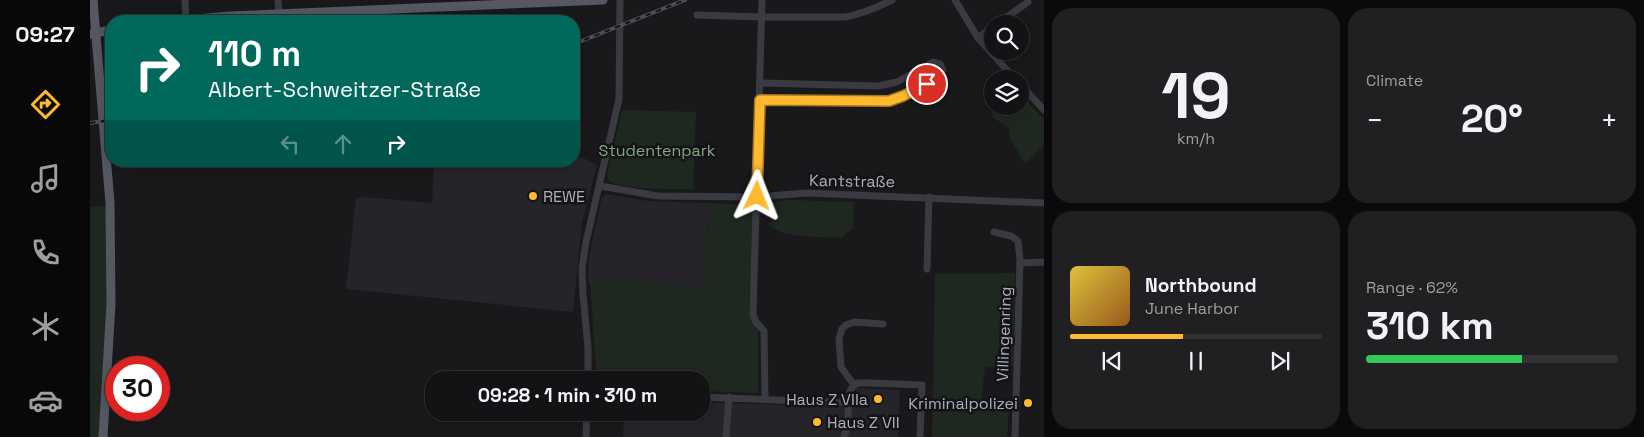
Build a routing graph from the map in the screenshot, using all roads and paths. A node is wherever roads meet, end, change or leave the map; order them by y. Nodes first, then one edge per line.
1 (92, 0) edge
2 (185, 0) edge
3 (278, 0) edge
4 (603, 0) edge
5 (620, 0) edge
6 (762, 0) edge
7 (892, 0) edge
8 (955, 0) edge
9 (1028, 2) dead end
10 (279, 14) junction
11 (186, 15) edge
12 (264, 15) edge
13 (698, 15) dead end
14 (1010, 15) edge
15 (762, 17) junction
16 (984, 33) edge
17 (93, 34) edge
18 (978, 38) junction
19 (1007, 70) edge
20 (760, 83) junction
21 (1029, 94) edge
22 (760, 100) junction
23 (1044, 110) edge
24 (105, 148) edge
25 (107, 167) edge
26 (600, 186) junction
27 (757, 196) junction
28 (929, 197) junction
29 (1044, 203) edge
30 (994, 232) dead end
31 (1044, 262) edge
32 (1020, 263) junction
33 (927, 269) dead end
34 (884, 324) dead end
35 (588, 371) edge
36 (854, 385) junction
37 (710, 397) edge
38 (728, 398) junction
39 (765, 399) junction
40 (848, 402) junction
41 (587, 421) edge
42 (104, 437) edge
43 (586, 437) edge
44 (726, 437) edge
45 (844, 437) edge
46 (920, 437) edge
47 (1015, 437) edge

1 - 17 main road
2 - 11 street
3 - 10 street
4 - 10 main road
5 - 26 street
6 - 15 street
7 - 15 street
8 - 18 street
9 - 14 street
10 - 12 main road
13 - 15 street
15 - 20 street
16 - 18 street
17 - 24 main road
18 - 19 street
20 - 22 street
20 - 22 street
21 - 23 street
22 - 27 street
25 - 42 main road
26 - 27 street, Kantstraße
26 - 35 street
27 - 28 street, Kantstraße
27 - 39 street
28 - 29 street, Kantstraße
28 - 33 street
30 - 32 street, Villingenring
31 - 32 street
32 - 47 street, Villingenring
34 - 36 street
36 - 40 street
36 - 46 street
37 - 38 street
38 - 39 street
38 - 44 street
39 - 40 street
40 - 45 street
41 - 43 street

